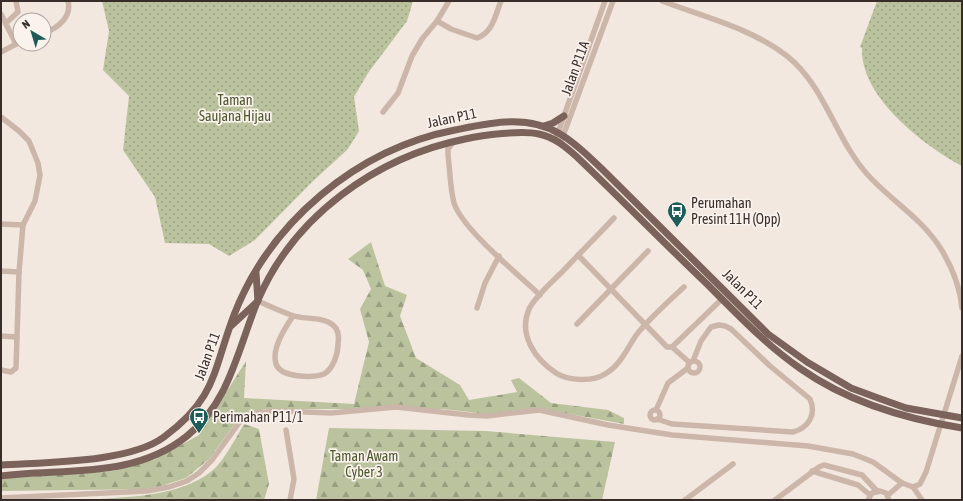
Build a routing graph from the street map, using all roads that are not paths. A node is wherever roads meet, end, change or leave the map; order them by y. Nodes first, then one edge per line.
1 (16, 1) edge
2 (68, 1) edge
3 (449, 1) edge
4 (501, 1) edge
5 (605, 1) edge
6 (613, 1) edge
7 (662, 1) edge
8 (1, 14) edge
9 (437, 21) junction
10 (6, 23) junction
11 (52, 30) edge
12 (12, 33) edge
13 (12, 46) edge
14 (1, 52) edge
15 (383, 112) dead end
16 (564, 116) junction
17 (1, 117) edge
18 (544, 126) junction
19 (561, 134) junction
20 (454, 141) junction
21 (558, 142) junction
22 (433, 147) junction
23 (448, 155) junction
24 (614, 218) dead end
25 (1, 224) edge
26 (23, 225) junction
27 (648, 250) dead end
28 (499, 256) junction
29 (578, 256) junction
30 (1, 272) edge
31 (19, 272) junction
32 (256, 272) junction
33 (720, 284) junction
34 (684, 286) dead end
35 (611, 289) junction
36 (540, 295) junction
37 (962, 298) edge
38 (722, 299) junction
39 (258, 301) junction
40 (737, 302) junction
41 (477, 308) dead end
42 (962, 308) edge
43 (293, 316) junction
44 (577, 324) dead end
45 (645, 325) junction
46 (231, 326) junction
47 (1, 336) edge
48 (18, 337) junction
49 (672, 347) junction
50 (962, 356) edge
51 (690, 364) junction
52 (1, 370) edge
53 (944, 415) junction
54 (962, 418) edge
55 (941, 425) junction
56 (962, 428) edge
57 (286, 430) dead end
58 (69, 461) junction
59 (34, 463) junction
60 (733, 464) dead end
61 (1, 465) edge
62 (812, 471) junction
63 (41, 472) junction
64 (60, 472) junction
65 (862, 475) junction
66 (1, 476) edge
67 (902, 483) junction
68 (858, 485) junction
69 (912, 487) junction
70 (877, 491) junction
71 (78, 494) junction
72 (1, 498) edge
73 (46, 498) edge
74 (53, 498) edge
75 (869, 498) edge
76 (888, 498) edge
77 (26, 499) edge
78 (68, 500) edge
79 (290, 500) edge
80 (685, 500) edge
81 (775, 500) edge
82 (922, 500) edge

1 - 10 street
2 - 11 street
3 - 9 street
4 - 9 street
5 - 16 street, Jalan P11A
6 - 19 street, Jalan P11A
7 - 37 street
8 - 10 street
9 - 15 street
10 - 12 street
13 - 14 street
16 - 18 main road
16 - 19 street, Jalan P11A
17 - 26 street
18 - 19 main road, Jalan P11
18 - 32 main road, Jalan P11
19 - 21 street, Jalan P11A
19 - 33 main road, Jalan P11
20 - 21 main road, Jalan P11
20 - 22 main road, Jalan P11
20 - 23 street
21 - 38 main road, Jalan P11
22 - 23 street
22 - 39 main road, Jalan P11
23 - 28 street
24 - 29 street
25 - 26 street
26 - 31 street
27 - 35 street
28 - 36 street
28 - 41 street
29 - 35 street
29 - 36 street
30 - 31 street
31 - 48 street
32 - 39 main road
32 - 46 main road, Jalan P11
33 - 38 main road
33 - 40 main road, Jalan P11
34 - 45 street
35 - 44 street
35 - 45 street
36 - 45 street
37 - 42 street
38 - 40 main road
38 - 49 street
38 - 55 main road, Jalan P11
39 - 43 street
39 - 46 main road
39 - 64 main road, Jalan P11
40 - 53 main road, Jalan P11
43 - 43 street
45 - 49 street
46 - 58 main road, Jalan P11
47 - 48 street
48 - 52 street
49 - 51 street
50 - 53 street
51 - 51 street
53 - 54 main road, Jalan P11
53 - 55 street
55 - 56 main road, Jalan P11
55 - 69 street
57 - 79 street
58 - 59 main road, Jalan P11
58 - 64 main road
59 - 61 main road, Jalan P11
59 - 63 main road
60 - 80 street
62 - 65 street
62 - 68 street
62 - 81 street
63 - 64 main road, Jalan P11
63 - 66 main road, Jalan P11
65 - 68 street
65 - 70 street
67 - 69 street
67 - 71 street
67 - 76 street
68 - 75 street
69 - 82 street
70 - 75 street
70 - 76 street
71 - 74 street
71 - 78 street
72 - 77 street
73 - 74 street
73 - 77 street

